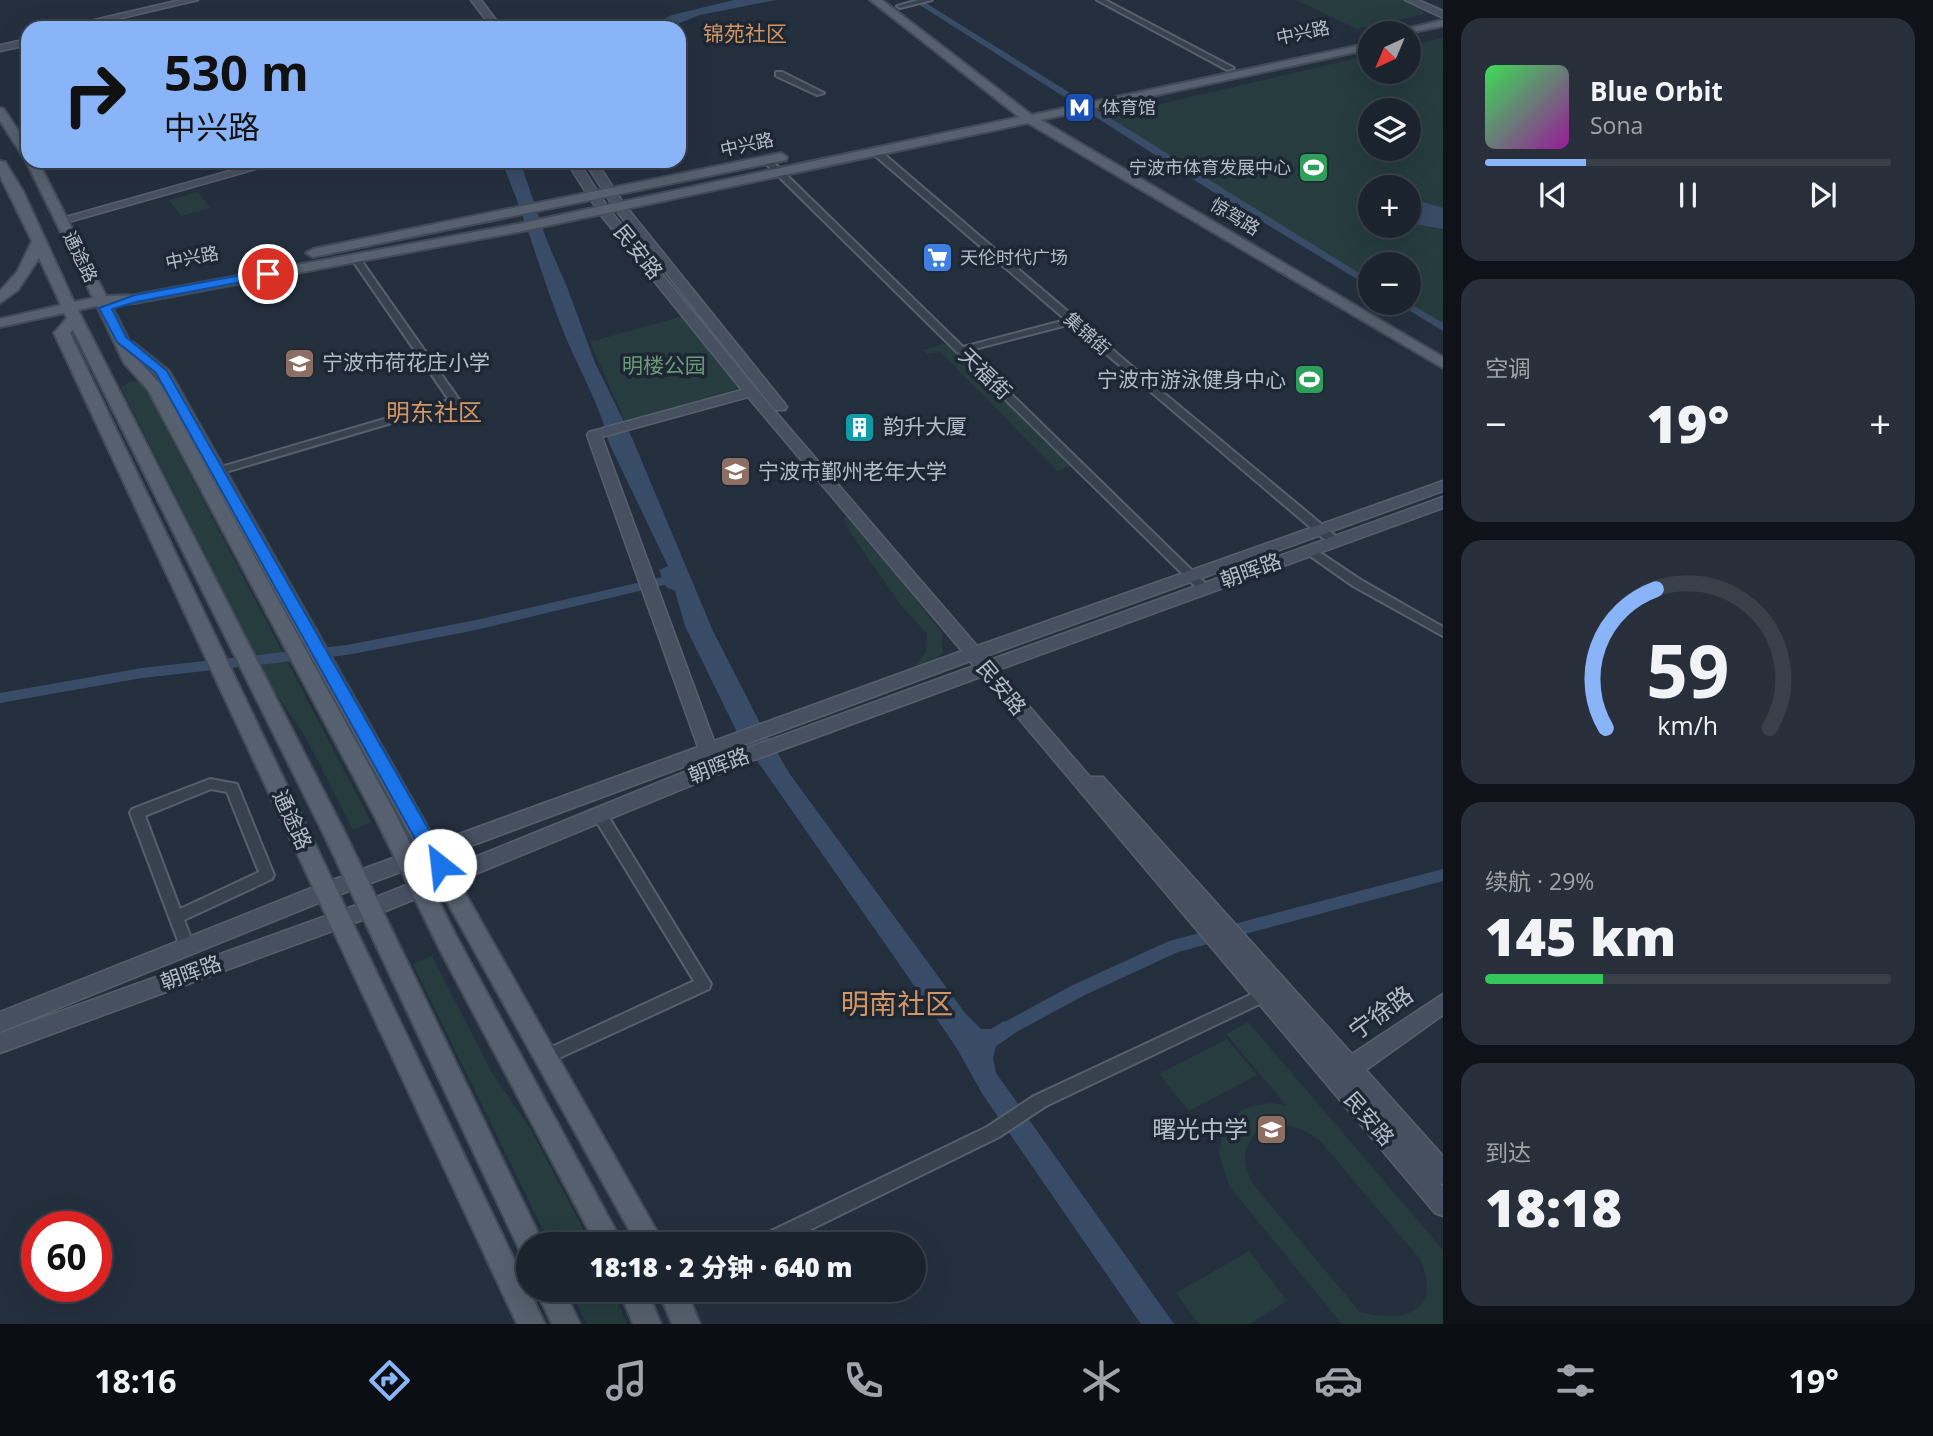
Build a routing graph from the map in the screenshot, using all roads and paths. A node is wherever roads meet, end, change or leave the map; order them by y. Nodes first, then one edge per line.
1 (193, 0) edge
2 (208, 0) edge
3 (464, 0) edge
4 (475, 0) edge
5 (875, 0) edge
6 (1100, 0) edge
7 (1410, 0) edge
8 (1437, 0) edge
9 (926, 1) edge
10 (1443, 3) edge
11 (899, 4) edge
12 (169, 7) junction
13 (1443, 15) edge
14 (100, 21) edge
15 (114, 21) edge
16 (478, 21) edge
17 (492, 21) edge
18 (1443, 23) edge
19 (1421, 28) edge
20 (1443, 30) edge
21 (1421, 35) edge
22 (21, 40) edge
23 (21, 41) edge
24 (1358, 41) edge
25 (0, 43) edge
26 (0, 48) edge
27 (1358, 49) edge
28 (1230, 68) junction
29 (779, 74) dead end
30 (820, 93) dead end
31 (0, 112) edge
32 (1027, 112) junction
33 (21, 144) edge
34 (875, 151) junction
35 (766, 160) junction
36 (36, 168) edge
37 (252, 168) edge
38 (578, 168) edge
39 (593, 168) edge
40 (2, 169) edge
41 (778, 172) junction
42 (607, 201) junction
43 (61, 220) junction
44 (39, 240) junction
45 (355, 258) junction
46 (133, 294) junction
47 (0, 299) edge
48 (100, 299) junction
49 (70, 308) junction
50 (0, 314) edge
51 (1073, 321) junction
52 (0, 323) edge
53 (0, 332) edge
54 (961, 350) junction
55 (1443, 350) edge
56 (1443, 363) edge
57 (751, 392) junction
58 (209, 473) junction
59 (1443, 486) edge
60 (1443, 502) edge
61 (1327, 535) junction
62 (1310, 550) junction
63 (1191, 575) junction
64 (1204, 588) junction
65 (1443, 632) edge
66 (982, 659) junction
67 (322, 677) junction
68 (720, 755) junction
69 (600, 814) junction
70 (433, 853) junction
71 (408, 861) junction
72 (447, 878) junction
73 (355, 880) junction
74 (421, 888) junction
75 (326, 891) junction
76 (369, 909) junction
77 (176, 917) junction
78 (339, 919) junction
79 (187, 946) junction
80 (1244, 961) junction
81 (1263, 995) junction
82 (1443, 1003) edge
83 (0, 1022) edge
84 (0, 1043) edge
85 (546, 1057) junction
86 (1350, 1068) junction
87 (993, 1132) joint
88 (1443, 1173) edge
89 (1443, 1205) edge
90 (524, 1232) edge
91 (604, 1232) edge
92 (644, 1232) edge
93 (788, 1232) edge
94 (555, 1302) edge
95 (639, 1302) edge
96 (678, 1302) edge
97 (531, 1324) edge
98 (565, 1324) edge
99 (647, 1324) edge
100 (686, 1324) edge

1 - 12 main road
2 - 12 main road
3 - 16 main road
4 - 17 main road
5 - 32 main road, 惊驾路
6 - 28 street
7 - 13 main road
8 - 10 main road
9 - 11 street
11 - 32 main road, 惊驾路
12 - 14 main road
12 - 15 main road
18 - 19 main road
20 - 21 main road
22 - 25 main road
23 - 26 main road
24 - 28 main road, 中兴路
27 - 32 main road, 中兴路
28 - 32 main road, 中兴路
29 - 30 street
31 - 33 main road
32 - 34 main road, 中兴路
32 - 35 main road, 中兴路
32 - 55 main road, 惊驾路
32 - 56 main road, 惊驾路
34 - 41 main road, 中兴路
34 - 51 street, 集锦街
35 - 41 street, 天福街
35 - 42 main road, 中兴路
36 - 43 main road, 通途路
37 - 43 main road
38 - 42 main road, 民安路
39 - 42 main road, 民安路
40 - 44 main road, 通途路
41 - 42 main road, 中兴路
41 - 54 street, 天福街
42 - 45 main road, 中兴路
42 - 46 main road, 中兴路
42 - 57 main road, 民安路
42 - 66 main road, 民安路
43 - 48 main road, 通途路
44 - 47 main road
44 - 49 main road, 通途路
45 - 46 main road, 中兴路
45 - 58 street
46 - 48 main road, 中兴路
48 - 49 main road, 中兴路
48 - 58 main road, 通途路
49 - 50 main road, 中兴路
49 - 52 main road, 中兴路
49 - 53 main road, 中兴路
49 - 73 main road, 通途路
49 - 75 main road, 通途路
51 - 54 street
51 - 61 street, 集锦街
54 - 63 street, 天福街
57 - 66 main road, 民安路
57 - 68 main road
58 - 67 main road, 通途路
58 - 67 main road, 通途路
59 - 61 main road, 朝晖路
60 - 61 main road, 朝晖路
61 - 62 main road, 朝晖路
61 - 63 main road, 朝晖路
62 - 64 main road, 朝晖路
62 - 65 street
63 - 64 street, 天福街
63 - 66 main road, 朝晖路
64 - 66 main road, 朝晖路
66 - 68 main road, 朝晖路
66 - 68 main road, 朝晖路
66 - 80 main road, 民安路
67 - 70 main road, 通途路
67 - 71 main road, 通途路
68 - 69 main road, 朝晖路
68 - 70 main road, 朝晖路
69 - 72 main road, 朝晖路
69 - 85 street
70 - 71 main road, 朝晖路
70 - 72 main road, 通途路
71 - 73 main road, 朝晖路
71 - 74 main road, 通途路
72 - 74 main road, 朝晖路
72 - 85 main road, 通途路
73 - 75 main road, 朝晖路
73 - 76 main road, 通途路
74 - 76 main road, 朝晖路
74 - 91 main road, 通途路
75 - 78 main road, 通途路
75 - 79 main road, 朝晖路
76 - 78 main road, 朝晖路
76 - 90 main road, 通途路
77 - 77 street
77 - 79 street
78 - 84 main road, 朝晖路
78 - 97 main road, 通途路
79 - 83 main road, 朝晖路
80 - 81 main road, 民安路
80 - 86 main road, 民安路
81 - 87 street
81 - 89 main road, 民安路
82 - 86 main road, 宁徐路
85 - 92 main road, 通途路
86 - 88 main road, 民安路
87 - 93 street
94 - 98 main road
95 - 99 main road
96 - 100 main road

